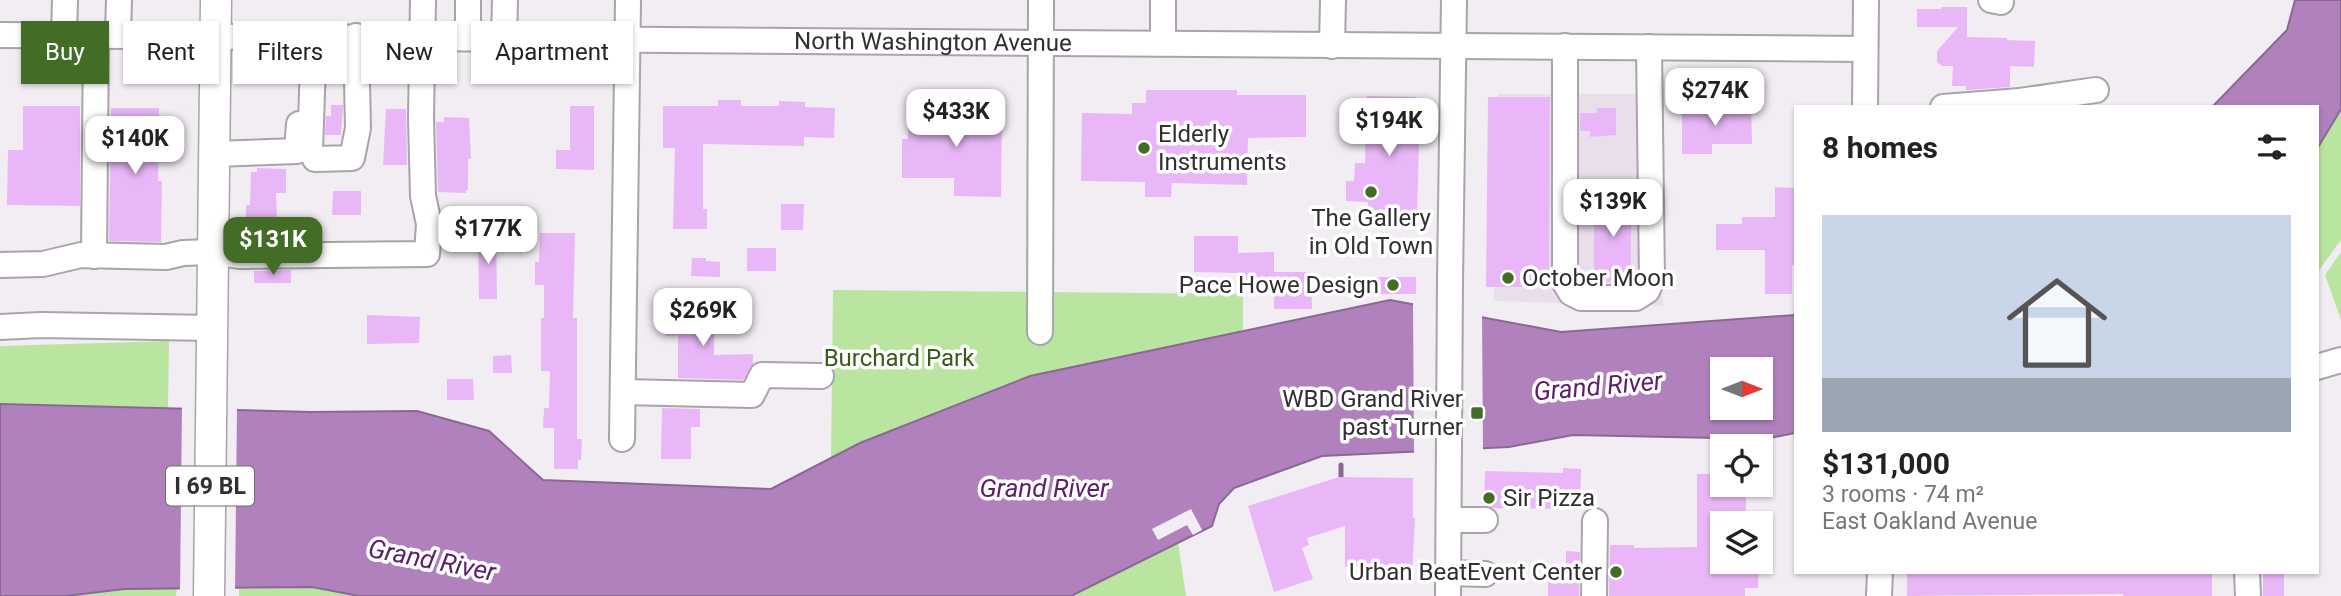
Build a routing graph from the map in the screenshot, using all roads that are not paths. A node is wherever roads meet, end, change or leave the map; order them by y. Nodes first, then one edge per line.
1 (53, 0) edge
2 (65, 0) edge
3 (119, 0) edge
4 (216, 0) edge
5 (424, 0) edge
6 (468, 0) edge
7 (505, 0) edge
8 (628, 0) edge
9 (1041, 0) edge
10 (1163, 0) edge
11 (1333, 0) edge
12 (1454, 0) edge
13 (1866, 0) edge
14 (56, 21) edge
15 (61, 21) edge
16 (216, 21) edge
17 (424, 21) edge
18 (504, 21) edge
19 (628, 21) edge
20 (109, 28) edge
21 (0, 35) edge
22 (21, 35) edge
23 (347, 36) edge
24 (356, 36) junction
25 (361, 36) edge
26 (457, 37) edge
27 (468, 37) junction
28 (471, 37) edge
29 (633, 40) edge
30 (1041, 42) junction
31 (1163, 43) junction
32 (1332, 46) junction
33 (1454, 46) junction
34 (1565, 46) junction
35 (1649, 47) junction
36 (1866, 49) junction
37 (104, 84) edge
38 (215, 84) edge
39 (303, 84) edge
40 (309, 84) edge
41 (423, 84) edge
42 (627, 84) edge
43 (2096, 90) dead end
44 (1866, 105) edge
45 (1969, 105) edge
46 (214, 154) junction
47 (212, 252) junction
48 (94, 256) junction
49 (0, 265) edge
50 (0, 327) edge
51 (212, 328) junction
52 (1040, 332) dead end
53 (2341, 359) edge
54 (2319, 366) edge
55 (821, 376) dead end
56 (623, 393) junction
57 (622, 439) dead end
58 (1449, 513) junction
59 (1485, 520) dead end
60 (1595, 521) dead end
61 (1485, 574) dead end
62 (1880, 574) edge
63 (2247, 574) edge
64 (1448, 585) edge
65 (209, 596) edge
66 (1594, 596) edge
67 (1878, 596) edge
68 (2248, 596) edge

1 - 14 street
2 - 15 street
3 - 20 street
4 - 16 main road, I 69 BL
5 - 17 street
6 - 27 street
7 - 18 street
8 - 19 street
9 - 30 street
10 - 31 street
11 - 32 street
12 - 33 street
13 - 36 street
21 - 22 street, North Washington Avenue
23 - 24 street, North Washington Avenue
24 - 25 street, North Washington Avenue
24 - 40 street
26 - 27 street, North Washington Avenue
27 - 28 street, North Washington Avenue
29 - 30 street, North Washington Avenue
30 - 31 street, North Washington Avenue
30 - 52 street
31 - 32 street, North Washington Avenue
32 - 33 street, North Washington Avenue
33 - 34 street, North Washington Avenue
33 - 58 street
34 - 35 street, North Washington Avenue
34 - 35 street
35 - 36 street, North Washington Avenue
36 - 44 street
37 - 48 street
38 - 46 main road, I 69 BL
39 - 46 street
41 - 47 street
42 - 56 street
43 - 45 street
46 - 47 main road, I 69 BL
47 - 48 street
47 - 51 main road, I 69 BL
48 - 49 street
50 - 51 street
51 - 65 main road, I 69 BL
53 - 54 street
55 - 56 street
56 - 57 street
58 - 59 street
58 - 64 street
60 - 66 street
61 - 64 street
62 - 67 street
63 - 68 street

